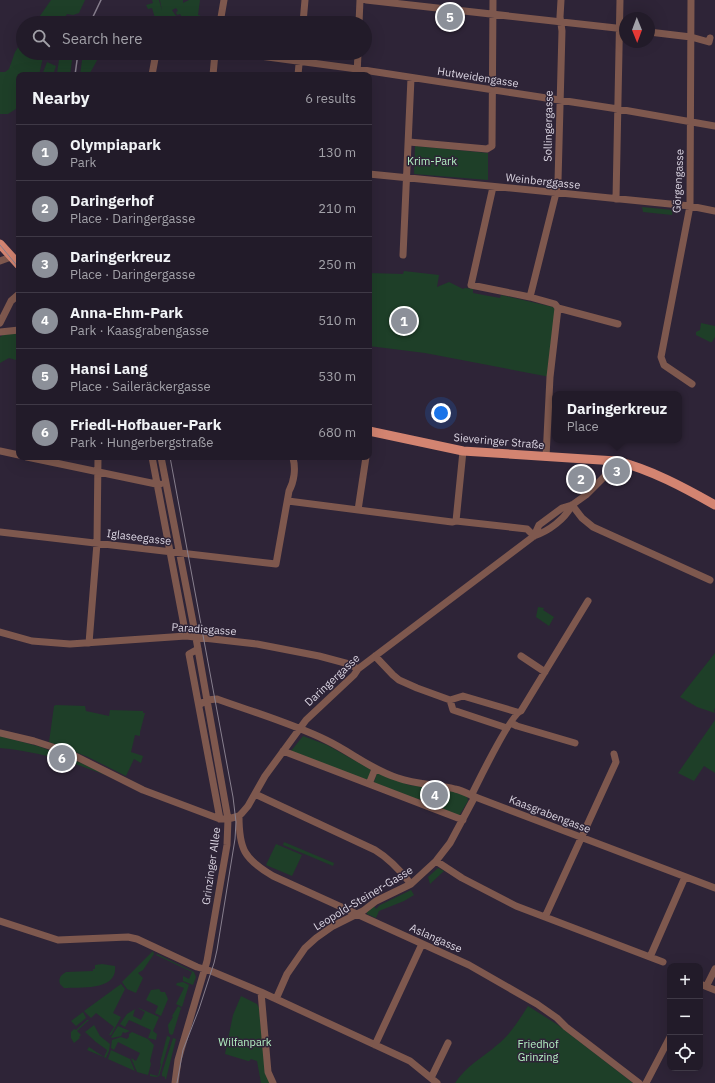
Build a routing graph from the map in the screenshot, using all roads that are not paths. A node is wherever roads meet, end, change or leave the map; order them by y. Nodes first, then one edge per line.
1 (224, 0) edge
2 (305, 0) edge
3 (360, 0) edge
4 (366, 0) edge
5 (493, 0) edge
6 (561, 0) edge
7 (620, 0) edge
8 (691, 0) edge
9 (621, 12) edge
10 (493, 15) junction
11 (221, 16) edge
12 (304, 16) edge
13 (359, 16) edge
14 (561, 22) junction
15 (619, 29) edge
16 (655, 33) edge
17 (691, 37) junction
18 (711, 41) edge
19 (621, 48) edge
20 (155, 60) edge
21 (214, 60) edge
22 (285, 60) edge
23 (358, 60) edge
24 (299, 62) junction
25 (153, 72) edge
26 (213, 72) edge
27 (298, 72) edge
28 (357, 72) edge
29 (372, 74) edge
30 (411, 78) junction
31 (493, 90) junction
32 (560, 100) junction
33 (618, 109) junction
34 (691, 122) junction
35 (715, 126) edge
36 (409, 142) junction
37 (372, 174) edge
38 (408, 178) junction
39 (493, 187) junction
40 (556, 193) junction
41 (616, 199) junction
42 (690, 206) junction
43 (715, 211) edge
44 (0, 244) edge
45 (403, 255) dead end
46 (12, 256) junction
47 (0, 261) edge
48 (16, 261) edge
49 (16, 296) edge
50 (530, 297) junction
51 (558, 308) junction
52 (0, 323) edge
53 (618, 324) dead end
54 (16, 330) edge
55 (0, 332) edge
56 (692, 384) dead end
57 (372, 433) edge
58 (0, 451) edge
59 (463, 451) junction
60 (16, 454) edge
61 (546, 457) junction
62 (44, 460) edge
63 (98, 460) edge
64 (152, 460) edge
65 (162, 460) edge
66 (292, 460) edge
67 (366, 460) edge
68 (616, 462) junction
69 (98, 472) junction
70 (166, 483) junction
71 (156, 484) junction
72 (288, 501) junction
73 (715, 504) edge
74 (572, 505) junction
75 (358, 510) junction
76 (456, 521) junction
77 (0, 532) edge
78 (534, 536) junction
79 (96, 543) junction
80 (170, 552) junction
81 (180, 553) junction
82 (710, 580) dead end
83 (588, 601) dead end
84 (0, 632) edge
85 (186, 636) junction
86 (196, 638) junction
87 (89, 644) junction
88 (198, 649) junction
89 (375, 656) junction
90 (521, 656) dead end
91 (358, 669) junction
92 (545, 672) junction
93 (207, 700) junction
94 (450, 700) junction
95 (199, 705) junction
96 (518, 712) junction
97 (509, 725) junction
98 (300, 729) junction
99 (0, 734) edge
100 (575, 743) dead end
101 (283, 751) junction
102 (614, 754) dead end
103 (375, 769) junction
104 (369, 784) junction
105 (255, 794) junction
106 (473, 796) junction
107 (239, 816) junction
108 (220, 819) junction
109 (228, 819) junction
110 (463, 820) junction
111 (583, 838) junction
112 (436, 861) junction
113 (686, 877) junction
114 (411, 884) junction
115 (715, 888) edge
116 (356, 914) junction
117 (545, 917) junction
118 (0, 921) edge
119 (422, 944) junction
120 (650, 957) junction
121 (663, 962) dead end
122 (715, 969) edge
123 (205, 970) junction
124 (703, 984) edge
125 (715, 990) edge
126 (261, 992) junction
127 (276, 999) junction
128 (448, 1043) dead end
129 (667, 1043) edge
130 (375, 1045) junction
131 (431, 1078) junction
132 (175, 1083) edge
133 (273, 1083) edge
134 (437, 1083) edge
135 (640, 1083) edge
136 (646, 1083) edge

1 - 11 street
2 - 12 street
3 - 13 street
4 - 10 street
5 - 10 street
6 - 14 street, Sollingergasse
7 - 9 street
8 - 17 street, Görgengasse
10 - 14 street
10 - 31 street
14 - 15 street
14 - 32 street, Sollingergasse
16 - 17 street
17 - 18 street
17 - 34 street, Görgengasse
19 - 33 street
20 - 25 street
21 - 26 street
22 - 24 street, Hutweidengasse
23 - 28 street
24 - 27 street
24 - 28 street, Hutweidengasse
29 - 30 street, Hutweidengasse
30 - 31 street, Hutweidengasse
30 - 36 street
31 - 32 street, Hutweidengasse
31 - 36 street
32 - 33 street, Hutweidengasse
32 - 40 street, Sollingergasse
33 - 34 street, Hutweidengasse
33 - 41 street
34 - 35 street, Hutweidengasse
34 - 42 street, Görgengasse
36 - 38 street
37 - 38 street, Weinberggasse
38 - 39 street, Weinberggasse
38 - 45 street
39 - 40 street, Weinberggasse
39 - 50 street
40 - 41 street, Weinberggasse
40 - 50 street, Sollingergasse
41 - 42 street, Weinberggasse
42 - 43 street, Weinberggasse
42 - 56 street, Görgengasse
44 - 46 main road
46 - 47 street
46 - 48 main road
49 - 52 street
50 - 51 street
51 - 53 street
51 - 61 street
54 - 55 street
57 - 59 main road, Sieveringer Straße
58 - 60 street
59 - 61 main road, Sieveringer Straße
59 - 76 street
61 - 68 main road, Sieveringer Straße
62 - 69 street
63 - 69 street
64 - 71 street
65 - 70 street, Grinzinger Allee
66 - 72 street
67 - 75 street
68 - 73 main road, Sieveringer Straße
68 - 74 street, Daringergasse
69 - 71 street
69 - 79 street
70 - 71 street
70 - 81 street, Grinzinger Allee
71 - 80 street
72 - 75 street
72 - 81 street, Iglaseegasse
74 - 78 street, Daringergasse
74 - 82 street
75 - 76 street
76 - 78 street
77 - 79 street, Iglaseegasse
78 - 89 street, Daringergasse
79 - 80 street, Iglaseegasse
79 - 87 street
80 - 81 street, Iglaseegasse
80 - 85 street
81 - 86 street, Grinzinger Allee
83 - 92 street, Leopold-Steiner-Gasse
84 - 87 street, Paradisgasse
85 - 86 street, Paradisgasse
85 - 87 street, Paradisgasse
86 - 88 street, Grinzinger Allee
86 - 91 street, Paradisgasse
88 - 93 street, Grinzinger Allee
88 - 95 street, Grinzinger Allee
89 - 91 street, Daringergasse
89 - 94 street
90 - 92 street
91 - 98 street, Daringergasse
92 - 96 street, Leopold-Steiner-Gasse
93 - 95 street
93 - 98 street, Kaasgrabengasse
93 - 109 street, Grinzinger Allee
94 - 96 street
94 - 97 street
95 - 108 street, Grinzinger Allee
96 - 97 street, Leopold-Steiner-Gasse
97 - 100 street
97 - 106 street, Leopold-Steiner-Gasse
98 - 101 street, Daringergasse
98 - 103 street, Kaasgrabengasse
99 - 108 street
101 - 104 street
101 - 105 street, Daringergasse
102 - 111 street
103 - 104 street
103 - 106 street, Kaasgrabengasse
104 - 110 street
105 - 107 street, Daringergasse
105 - 114 street
106 - 110 street, Leopold-Steiner-Gasse
106 - 111 street, Kaasgrabengasse
107 - 109 street
107 - 116 street, Aslangasse
108 - 109 street
109 - 123 street, Grinzinger Allee
110 - 112 street, Leopold-Steiner-Gasse
111 - 113 street, Kaasgrabengasse
111 - 117 street
112 - 114 street, Leopold-Steiner-Gasse
112 - 117 street
113 - 115 street, Kaasgrabengasse
113 - 120 street
114 - 116 street, Leopold-Steiner-Gasse
116 - 119 street, Aslangasse
116 - 127 street, Leopold-Steiner-Gasse
117 - 120 street
118 - 123 street
119 - 130 street
119 - 135 street, Aslangasse
120 - 121 street
122 - 124 street
123 - 126 street
123 - 132 street, Grinzinger Allee
124 - 125 street
126 - 127 street
126 - 133 street
127 - 130 street
128 - 131 street
129 - 136 street
130 - 131 street
131 - 134 street

